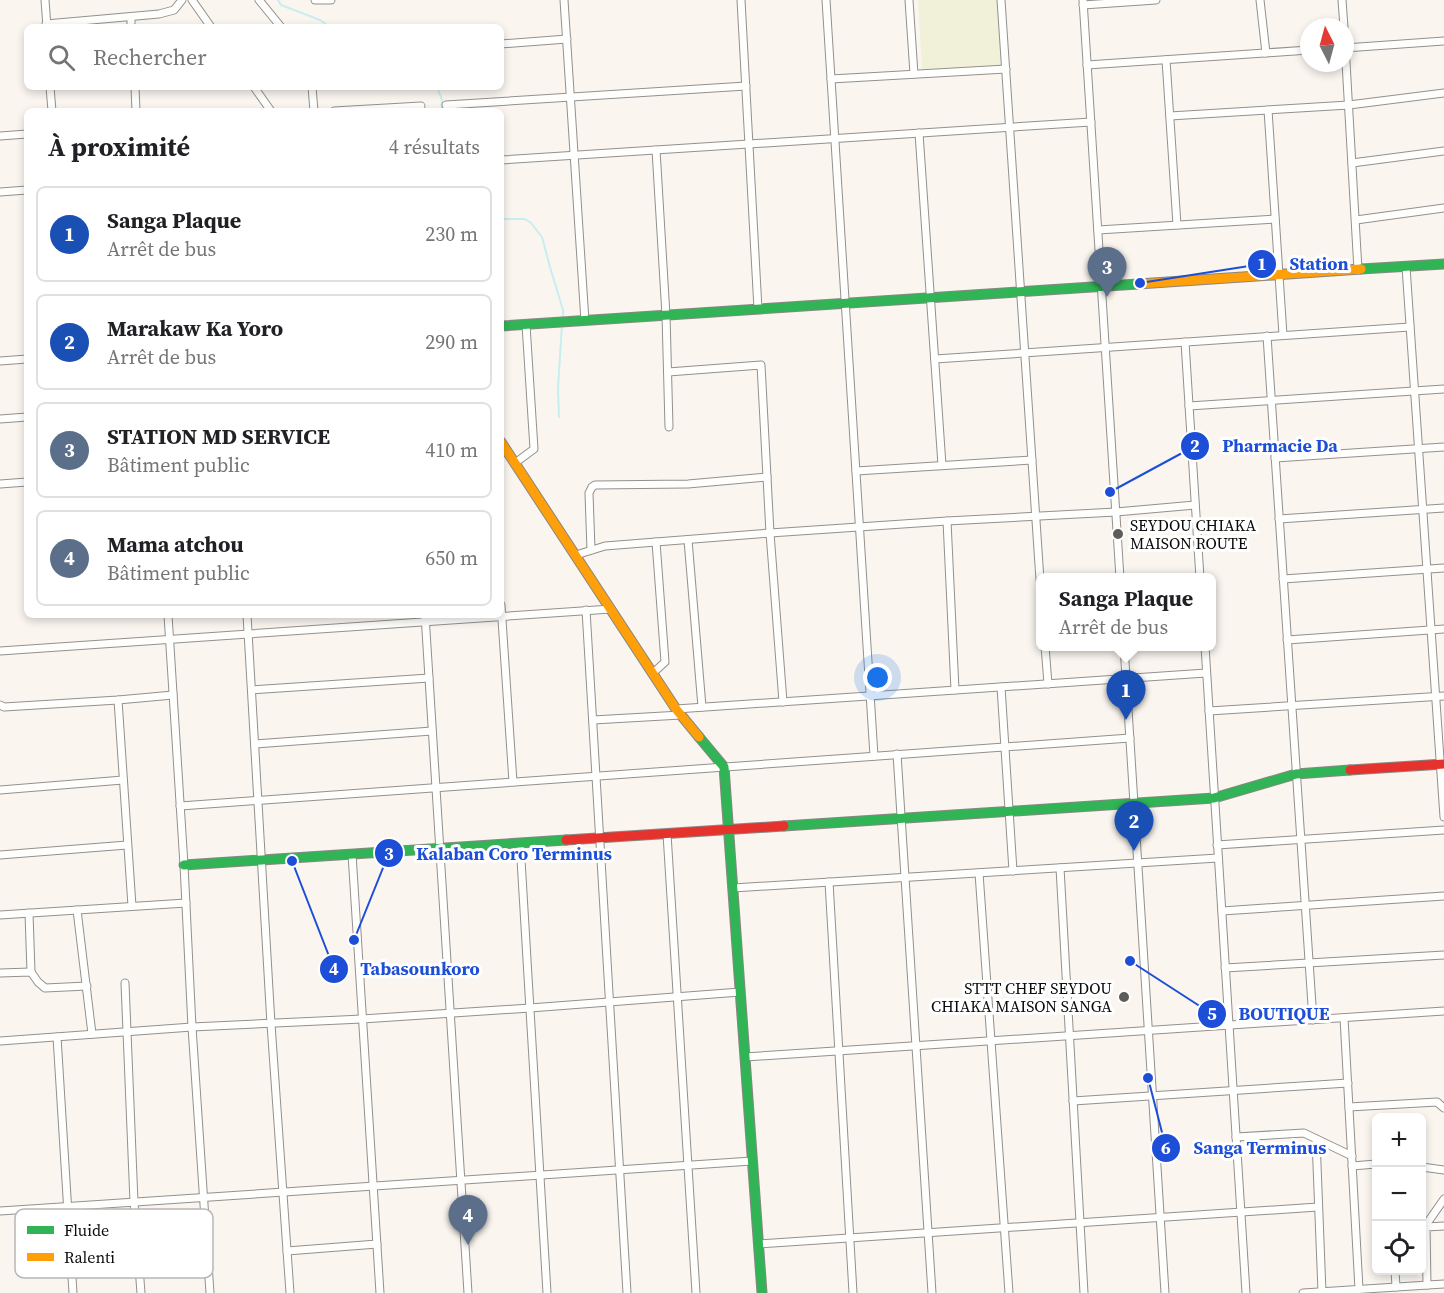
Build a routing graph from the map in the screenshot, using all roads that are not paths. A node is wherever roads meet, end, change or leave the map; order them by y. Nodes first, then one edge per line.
1 (45, 0) edge
2 (182, 0) edge
3 (192, 0) edge
4 (259, 0) edge
5 (315, 0) edge
6 (331, 0) edge
7 (564, 0) edge
8 (741, 0) edge
9 (826, 0) edge
10 (909, 0) edge
11 (1001, 0) edge
12 (1156, 0) edge
13 (1260, 0) edge
14 (1342, 0) edge
15 (1083, 2) edge
16 (131, 18) junction
17 (1343, 18) edge
18 (47, 24) edge
19 (68, 24) edge
20 (131, 24) edge
21 (209, 24) edge
22 (279, 24) edge
23 (567, 39) junction
24 (1444, 41) edge
25 (504, 44) edge
26 (1354, 46) edge
27 (1300, 51) edge
28 (1266, 53) junction
29 (1167, 60) junction
30 (1087, 65) junction
31 (1006, 69) junction
32 (1347, 72) edge
33 (914, 74) junction
34 (831, 79) junction
35 (746, 86) junction
36 (50, 90) edge
37 (135, 90) edge
38 (256, 90) edge
39 (312, 90) edge
40 (1444, 93) edge
41 (571, 96) junction
42 (446, 105) dead end
43 (1349, 105) junction
44 (421, 106) dead end
45 (52, 108) edge
46 (136, 108) edge
47 (269, 108) edge
48 (314, 108) edge
49 (386, 108) edge
50 (1268, 110) junction
51 (1170, 116) junction
52 (1091, 122) junction
53 (1010, 128) junction
54 (919, 133) junction
55 (24, 135) edge
56 (0, 136) edge
57 (834, 139) junction
58 (749, 144) junction
59 (656, 150) junction
60 (1444, 151) edge
61 (574, 155) junction
62 (504, 160) edge
63 (1352, 163) junction
64 (24, 190) edge
65 (0, 192) edge
66 (1444, 208) edge
67 (1275, 219) junction
68 (1356, 220) junction
69 (1177, 225) junction
70 (1098, 231) junction
71 (1444, 264) edge
72 (1406, 267) junction
73 (1359, 270) junction
74 (1279, 275) junction
75 (1102, 286) junction
76 (1021, 291) junction
77 (930, 298) junction
78 (845, 303) junction
79 (758, 309) junction
80 (666, 315) junction
81 (585, 321) junction
82 (526, 325) junction
83 (504, 327) edge
84 (1410, 327) junction
85 (1283, 335) junction
86 (1267, 336) junction
87 (1185, 342) junction
88 (1105, 348) junction
89 (1025, 353) junction
90 (24, 359) edge
91 (935, 359) junction
92 (0, 361) edge
93 (668, 372) junction
94 (1444, 389) edge
95 (1414, 391) junction
96 (1271, 401) junction
97 (1189, 406) junction
98 (24, 417) edge
99 (0, 419) edge
100 (669, 427) dead end
101 (1444, 447) edge
102 (504, 448) edge
103 (1418, 449) junction
104 (1275, 458) junction
105 (1032, 460) junction
106 (515, 463) junction
107 (942, 465) junction
108 (856, 471) junction
109 (767, 477) junction
110 (24, 482) edge
111 (0, 484) edge
112 (1196, 505) junction
113 (1444, 508) edge
114 (1423, 509) junction
115 (1116, 512) junction
116 (1036, 516) junction
117 (1279, 519) junction
118 (947, 521) junction
119 (860, 528) junction
120 (770, 533) junction
121 (688, 540) junction
122 (656, 542) junction
123 (591, 550) junction
124 (576, 555) junction
125 (1444, 568) edge
126 (1427, 569) junction
127 (1040, 573) edge
128 (1120, 573) edge
129 (1200, 573) edge
130 (1283, 579) junction
131 (611, 609) junction
132 (586, 610) junction
133 (504, 616) edge
134 (168, 618) edge
135 (248, 618) edge
136 (425, 618) edge
137 (502, 618) edge
138 (1444, 629) edge
139 (1431, 630) junction
140 (249, 634) junction
141 (170, 639) junction
142 (1287, 640) junction
143 (0, 651) edge
144 (1045, 651) edge
145 (1124, 651) edge
146 (1205, 651) edge
147 (653, 673) junction
148 (1206, 674) junction
149 (429, 678) junction
150 (1126, 679) junction
151 (1048, 684) junction
152 (1001, 687) junction
153 (252, 690) junction
154 (955, 690) junction
155 (173, 695) junction
156 (870, 696) junction
157 (1436, 696) junction
158 (1444, 696) edge
159 (118, 700) junction
160 (783, 702) junction
161 (0, 705) edge
162 (1292, 706) junction
163 (702, 707) junction
164 (1209, 711) junction
165 (679, 712) junction
166 (592, 720) junction
167 (432, 731) junction
168 (1130, 738) junction
169 (255, 744) junction
170 (1005, 747) junction
171 (897, 754) junction
172 (874, 756) junction
173 (1442, 764) edge
174 (724, 767) junction
175 (1296, 774) junction
176 (596, 776) junction
177 (123, 780) junction
178 (513, 782) junction
179 (436, 788) junction
180 (0, 790) edge
181 (1214, 798) junction
182 (258, 801) junction
183 (1134, 804) junction
184 (180, 806) junction
185 (1009, 812) junction
186 (1444, 817) edge
187 (901, 819) junction
188 (729, 830) junction
189 (1444, 830) edge
190 (667, 834) junction
191 (600, 838) junction
192 (1301, 839) junction
193 (520, 843) junction
194 (128, 845) junction
195 (1217, 845) junction
196 (440, 848) junction
197 (351, 854) junction
198 (0, 855) edge
199 (1218, 858) junction
200 (262, 860) junction
201 (1138, 863) junction
202 (184, 865) junction
203 (1060, 868) junction
204 (1013, 871) junction
205 (979, 873) junction
206 (905, 878) junction
207 (829, 882) junction
208 (733, 888) junction
209 (1444, 896) edge
210 (186, 903) junction
211 (1305, 905) junction
212 (132, 906) junction
213 (77, 910) junction
214 (1222, 911) junction
215 (29, 913) junction
216 (0, 915) edge
217 (1444, 955) edge
218 (1309, 963) junction
219 (1226, 968) junction
220 (31, 972) junction
221 (0, 973) edge
222 (125, 983) dead end
223 (87, 986) junction
224 (740, 993) junction
225 (677, 997) junction
226 (610, 1002) junction
227 (530, 1008) junction
228 (1444, 1011) edge
229 (450, 1013) junction
230 (1344, 1018) junction
231 (362, 1019) junction
232 (1313, 1020) junction
233 (272, 1024) junction
234 (1229, 1025) junction
235 (192, 1027) junction
236 (1148, 1031) junction
237 (127, 1032) junction
238 (92, 1034) junction
239 (57, 1036) junction
240 (1069, 1036) junction
241 (0, 1041) edge
242 (991, 1041) junction
243 (916, 1046) junction
244 (839, 1051) junction
245 (745, 1057) junction
246 (1348, 1083) junction
247 (1233, 1090) junction
248 (1152, 1096) junction
249 (1073, 1101) junction
250 (1349, 1107) junction
251 (1444, 1108) edge
252 (1236, 1137) junction
253 (1316, 1139) junction
254 (1352, 1156) junction
255 (752, 1161) junction
256 (1372, 1164) edge
257 (688, 1165) junction
258 (1353, 1166) junction
259 (1426, 1168) edge
260 (620, 1170) junction
261 (1444, 1170) edge
262 (540, 1175) junction
263 (460, 1180) junction
264 (373, 1186) junction
265 (284, 1192) junction
266 (204, 1197) junction
267 (1444, 1199) edge
268 (134, 1202) junction
269 (67, 1207) junction
270 (1318, 1207) junction
271 (34, 1209) edge
272 (135, 1209) edge
273 (205, 1209) edge
274 (15, 1210) edge
275 (0, 1211) edge
276 (1241, 1212) junction
277 (1160, 1217) junction
278 (1080, 1223) junction
279 (1426, 1227) junction
280 (1444, 1227) edge
281 (1005, 1228) junction
282 (928, 1233) junction
283 (850, 1238) junction
284 (377, 1244) junction
285 (758, 1244) junction
286 (287, 1251) junction
287 (1395, 1275) edge
288 (72, 1278) edge
289 (140, 1278) edge
290 (209, 1278) edge
291 (1444, 1284) edge
292 (1427, 1285) junction
293 (1396, 1287) junction
294 (1364, 1290) edge
295 (1407, 1290) edge
296 (1322, 1292) edge
297 (73, 1293) edge
298 (141, 1293) edge
299 (210, 1293) edge
300 (290, 1293) edge
301 (380, 1293) edge
302 (468, 1293) edge
303 (547, 1293) edge
304 (627, 1293) edge
305 (696, 1293) edge
306 (762, 1293) edge
307 (853, 1293) edge
308 (932, 1293) edge
309 (1010, 1293) edge
310 (1084, 1293) edge
311 (1165, 1293) edge
312 (1246, 1293) edge
313 (1303, 1293) edge

1 - 18 street
2 - 16 street
3 - 21 street
4 - 22 street
5 - 6 street
7 - 23 street
8 - 35 street
9 - 34 street
10 - 33 street
11 - 31 street
12 - 15 street
13 - 28 street
14 - 17 street
15 - 30 street
16 - 19 street
16 - 20 street
23 - 25 street
23 - 41 street
24 - 26 street
27 - 28 street
28 - 29 street
29 - 30 street
29 - 51 street
30 - 52 street
31 - 33 street
31 - 53 street
32 - 43 street
33 - 34 street
34 - 57 street
35 - 41 street
35 - 58 street
36 - 45 street
37 - 46 street
38 - 47 street
39 - 48 street
40 - 43 street
41 - 42 street
41 - 61 street
43 - 50 street
43 - 63 street
44 - 49 street
50 - 51 street
50 - 67 street
51 - 69 street
52 - 53 street
52 - 70 street
53 - 54 street
53 - 76 street
54 - 57 street
54 - 77 street
55 - 56 street
57 - 58 street
57 - 78 street
58 - 59 street
58 - 79 street
59 - 61 street
59 - 80 street
60 - 63 street
61 - 62 street
61 - 81 street
63 - 68 street
64 - 65 street
66 - 68 street
67 - 69 street
67 - 74 street
68 - 73 street
69 - 70 street
70 - 75 street
71 - 72 street
72 - 73 street
72 - 84 street
73 - 74 street
74 - 75 street
74 - 85 street
75 - 76 street
75 - 88 street
76 - 77 street
76 - 89 street
77 - 78 street
77 - 91 street
78 - 79 street
78 - 108 street
79 - 80 street
80 - 81 street
80 - 93 street
81 - 82 street
82 - 83 street
82 - 106 street
84 - 85 street
84 - 95 street
85 - 86 street
86 - 87 street
86 - 96 street
87 - 88 street
87 - 97 street
88 - 89 street
88 - 115 street
89 - 91 street
89 - 105 street
90 - 92 street
91 - 107 street
93 - 100 street
93 - 109 street
94 - 95 street
95 - 96 street
95 - 103 street
96 - 97 street
96 - 104 street
97 - 112 street
98 - 99 street
101 - 103 street
102 - 106 street
103 - 104 street
103 - 114 street
104 - 117 street
105 - 107 street
105 - 116 street
106 - 124 street
107 - 108 street
108 - 119 street
109 - 120 street
109 - 123 street
110 - 111 street
112 - 115 street
112 - 129 street
113 - 114 street
114 - 117 street
114 - 126 street
115 - 116 street
115 - 128 street
116 - 118 street
116 - 127 street
117 - 130 street
118 - 119 street
118 - 154 street
119 - 120 street
119 - 156 street
120 - 121 street
120 - 160 street
121 - 122 street
121 - 163 street
122 - 123 street
122 - 147 street
123 - 124 street
124 - 131 street
125 - 126 street
126 - 130 street
126 - 139 street
130 - 142 street
131 - 132 street
131 - 147 street
132 - 133 street
132 - 166 street
134 - 141 street
135 - 140 street
136 - 140 street
136 - 149 street
137 - 178 street
138 - 139 street
139 - 142 street
139 - 157 street
140 - 141 street
140 - 153 street
141 - 143 street
141 - 155 street
142 - 162 street
144 - 151 street
145 - 150 street
146 - 148 street
147 - 165 street
148 - 150 street
148 - 164 street
149 - 153 street
149 - 167 street
150 - 151 street
150 - 168 street
151 - 152 street
152 - 154 street
152 - 170 street
153 - 169 street
154 - 156 street
155 - 159 street
155 - 184 street
156 - 160 street
156 - 172 street
157 - 158 street
157 - 162 street
157 - 173 street
159 - 161 street
159 - 177 street
160 - 163 street
162 - 164 street
162 - 175 street
163 - 165 street
164 - 181 street
165 - 166 street
165 - 174 street
166 - 176 street
167 - 169 street
167 - 179 street
168 - 170 street
168 - 183 street
169 - 182 street
170 - 171 street
170 - 185 street
171 - 172 street
171 - 187 street
172 - 174 street
173 - 175 street
173 - 186 street
174 - 176 street
174 - 188 street
175 - 181 street
175 - 192 street
176 - 178 street
176 - 191 street
177 - 180 street
177 - 194 street
178 - 179 street
179 - 182 street
179 - 196 street
181 - 183 street
181 - 195 street
182 - 184 street
182 - 200 street
183 - 185 street
183 - 201 street
184 - 202 street
185 - 187 street
185 - 204 street
187 - 188 street
187 - 206 street
188 - 190 street
188 - 208 street
189 - 192 street
190 - 191 street
190 - 225 street
191 - 193 street
191 - 226 street
192 - 195 street
192 - 211 street
193 - 196 street
193 - 227 street
194 - 198 street
194 - 212 street
195 - 199 street
196 - 197 street
196 - 229 street
197 - 200 street
197 - 231 street
199 - 201 street
199 - 214 street
200 - 202 street
200 - 233 street
201 - 203 street
201 - 236 street
202 - 210 street
203 - 204 street
203 - 240 street
204 - 205 street
205 - 206 street
205 - 242 street
206 - 207 street
206 - 243 street
207 - 208 street
207 - 244 street
208 - 224 street
209 - 211 street
210 - 212 street
210 - 235 street
211 - 214 street
211 - 218 street
212 - 213 street
213 - 215 street
213 - 223 street
214 - 219 street
215 - 216 street
215 - 220 street
217 - 218 street
218 - 219 street
218 - 232 street
219 - 234 street
220 - 221 street
220 - 223 street
222 - 237 street
223 - 238 street
224 - 225 street
224 - 245 street
225 - 226 street
225 - 257 street
226 - 227 street
226 - 260 street
227 - 229 street
227 - 262 street
228 - 230 street
229 - 231 street
229 - 263 street
230 - 232 street
230 - 246 street
231 - 233 street
231 - 264 street
232 - 234 street
233 - 235 street
233 - 265 street
234 - 236 street
234 - 247 street
235 - 237 street
235 - 266 street
236 - 240 street
236 - 248 street
237 - 238 street
237 - 268 street
238 - 239 street
239 - 241 street
239 - 269 street
240 - 242 street
240 - 249 street
242 - 243 street
242 - 281 street
243 - 244 street
243 - 282 street
244 - 245 street
244 - 283 street
245 - 255 street
246 - 247 street
246 - 250 street
247 - 248 street
247 - 252 street
248 - 249 street
248 - 277 street
249 - 278 street
250 - 251 street
250 - 254 street
252 - 253 street
252 - 276 street
253 - 254 street
253 - 270 street
254 - 258 street
255 - 257 street
255 - 285 street
256 - 258 street
257 - 260 street
257 - 305 street
258 - 294 street
259 - 261 street
260 - 262 street
260 - 304 street
262 - 263 street
262 - 303 street
263 - 264 street
263 - 302 street
264 - 265 street
264 - 284 street
265 - 266 street
265 - 286 street
266 - 268 street
266 - 273 street
267 - 279 street
268 - 269 street
268 - 272 street
269 - 271 street
270 - 276 street
270 - 296 street
274 - 275 street
276 - 277 street
276 - 312 street
277 - 278 street
277 - 311 street
278 - 281 street
278 - 310 street
279 - 280 street
279 - 292 street
281 - 282 street
281 - 309 street
282 - 283 street
282 - 308 street
283 - 285 street
283 - 307 street
284 - 286 street
284 - 301 street
285 - 306 street
286 - 300 street
287 - 293 street
288 - 297 street
289 - 298 street
290 - 299 street
291 - 292 street
292 - 295 street
293 - 294 street
293 - 295 street
294 - 296 street
296 - 313 street

